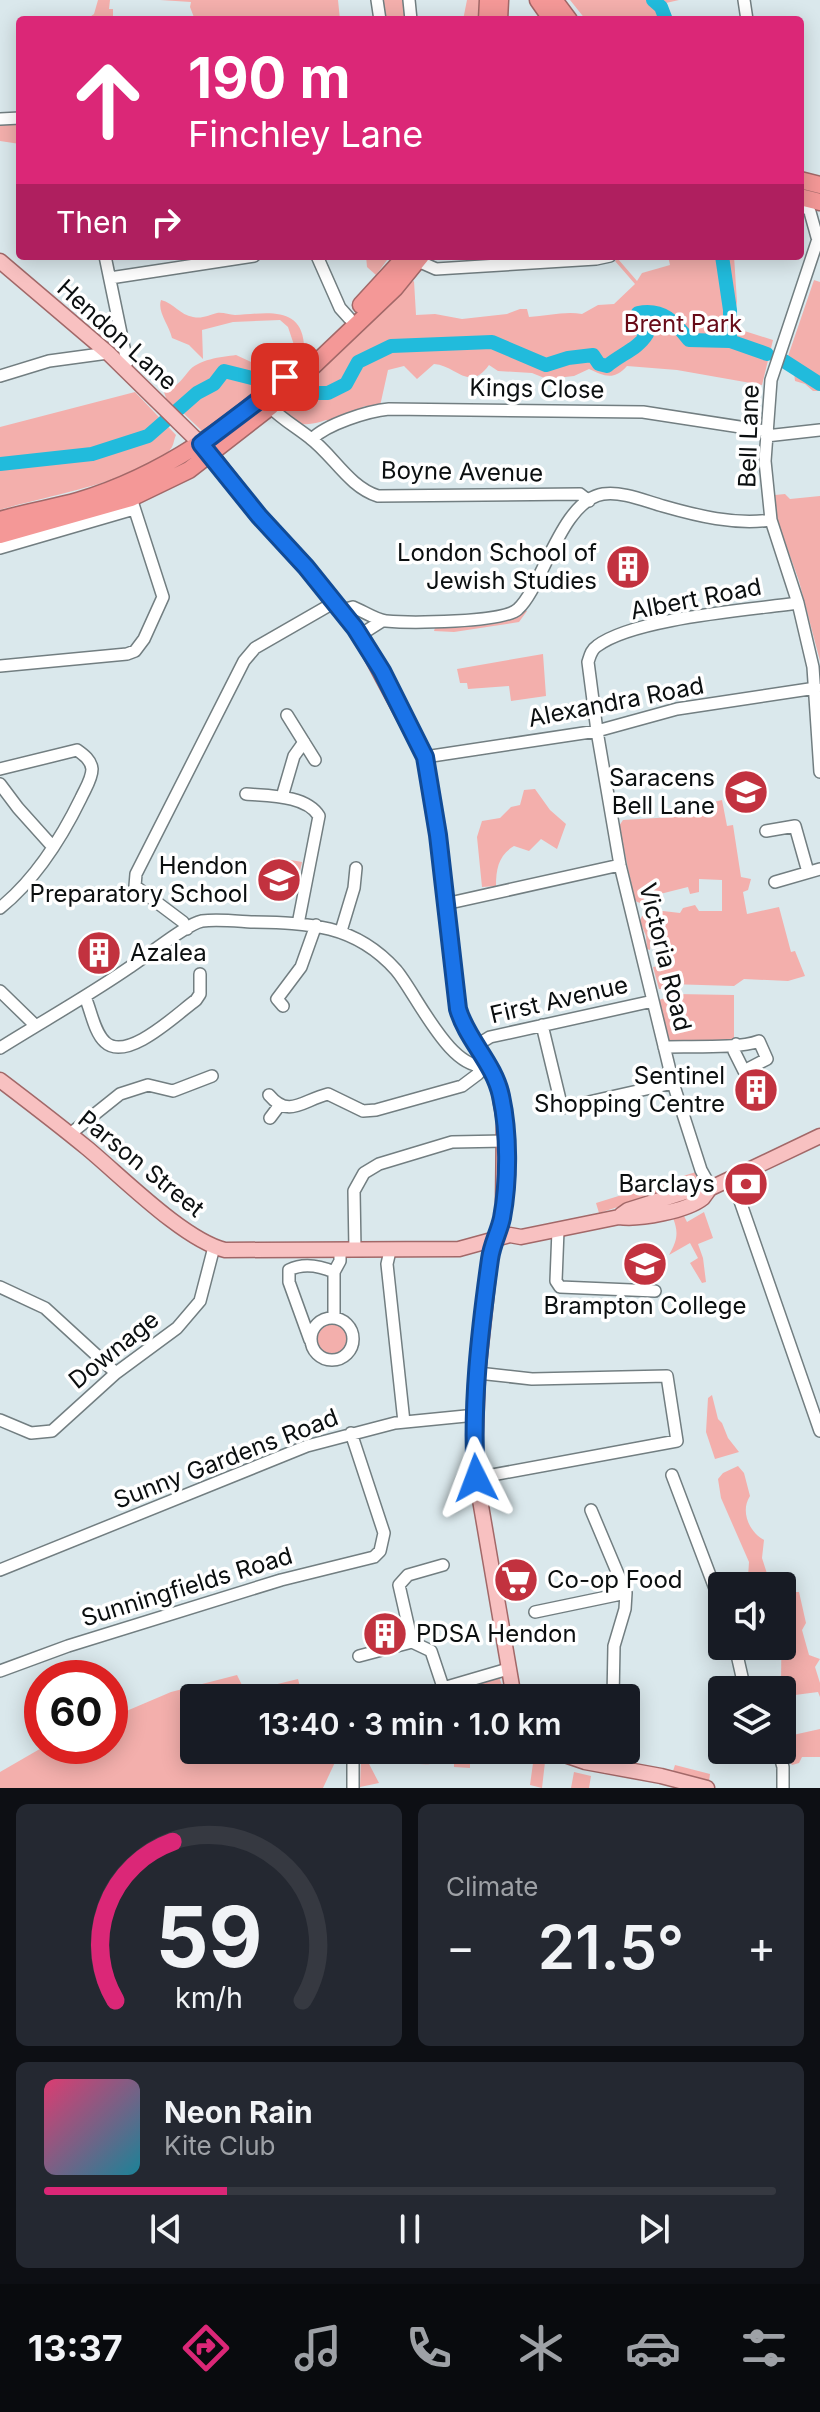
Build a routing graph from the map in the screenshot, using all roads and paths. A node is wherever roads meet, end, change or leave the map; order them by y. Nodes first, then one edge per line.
1 (544, 6) edge
2 (562, 16) edge
3 (808, 186) edge
4 (820, 202) edge
5 (819, 235) edge
6 (106, 260) edge
7 (228, 260) edge
8 (319, 260) edge
9 (413, 260) edge
10 (414, 260) edge
11 (419, 260) edge
12 (580, 260) edge
13 (0, 261) edge
14 (110, 278) junction
15 (349, 318) junction
16 (108, 353) junction
17 (316, 355) junction
18 (121, 366) junction
19 (0, 376) edge
20 (271, 400) junction
21 (820, 430) edge
22 (766, 433) junction
23 (312, 439) junction
24 (206, 449) junction
25 (589, 501) junction
26 (132, 504) junction
27 (0, 520) edge
28 (771, 520) junction
29 (0, 535) edge
30 (0, 548) edge
31 (798, 603) junction
32 (339, 606) junction
33 (382, 621) junction
34 (360, 635) junction
35 (0, 666) edge
36 (817, 685) edge
37 (818, 707) edge
38 (287, 715) dead end
39 (597, 731) junction
40 (304, 742) junction
41 (425, 757) junction
42 (315, 760) dead end
43 (0, 769) edge
44 (820, 772) edge
45 (0, 784) edge
46 (246, 794) dead end
47 (282, 797) junction
48 (766, 831) dead end
49 (53, 847) junction
50 (620, 865) junction
51 (356, 868) dead end
52 (814, 871) edge
53 (775, 882) dead end
54 (445, 904) junction
55 (0, 908) edge
56 (298, 924) junction
57 (316, 925) junction
58 (187, 929) junction
59 (341, 931) junction
60 (200, 974) dead end
61 (0, 991) edge
62 (85, 997) junction
63 (276, 1000) dead end
64 (653, 1001) junction
65 (542, 1025) junction
66 (36, 1026) junction
67 (736, 1044) dead end
68 (477, 1045) junction
69 (664, 1047) junction
70 (0, 1048) edge
71 (484, 1066) junction
72 (212, 1076) dead end
73 (0, 1080) edge
74 (673, 1083) junction
75 (269, 1095) dead end
76 (279, 1106) junction
77 (270, 1118) dead end
78 (70, 1134) junction
79 (820, 1136) edge
80 (505, 1141) junction
81 (732, 1178) junction
82 (711, 1188) junction
83 (503, 1212) junction
84 (558, 1230) junction
85 (521, 1237) junction
86 (214, 1247) junction
87 (493, 1247) junction
88 (347, 1250) junction
89 (390, 1251) junction
90 (334, 1272) junction
91 (0, 1287) edge
92 (655, 1291) dead end
93 (334, 1318) junction
94 (310, 1340) junction
95 (116, 1373) junction
96 (478, 1373) junction
97 (476, 1415) junction
98 (0, 1420) edge
99 (404, 1422) junction
100 (820, 1431) edge
101 (351, 1433) junction
102 (672, 1475) dead end
103 (476, 1478) junction
104 (591, 1510) dead end
105 (443, 1565) dead end
106 (0, 1570) edge
107 (709, 1572) edge
108 (626, 1593) junction
109 (535, 1612) dead end
110 (412, 1642) junction
111 (359, 1656) dead end
112 (508, 1669) junction
113 (0, 1671) edge
114 (442, 1684) edge
115 (454, 1684) edge
116 (511, 1684) edge
117 (613, 1684) edge
118 (353, 1764) edge
119 (596, 1764) edge
120 (606, 1764) edge
121 (782, 1764) edge
122 (606, 1767) junction
123 (353, 1788) edge
124 (707, 1788) edge
125 (783, 1788) edge

1 - 2 highway
3 - 4 highway
3 - 5 street
5 - 22 street, Bell Lane
6 - 14 street
7 - 14 street
8 - 15 street
9 - 15 highway
10 - 17 highway
11 - 12 street
13 - 16 main road, Hendon Lane
14 - 18 street
15 - 17 highway
16 - 18 main road, Hendon Lane
16 - 19 street
17 - 20 highway
18 - 24 main road, Hendon Lane
20 - 23 street, Boyne Avenue
20 - 24 highway
21 - 22 street, Kings Close
22 - 23 street, Kings Close
22 - 28 street, Bell Lane
23 - 25 street, Boyne Avenue
24 - 26 highway
24 - 27 highway
24 - 32 main road, Hendon Lane
25 - 28 street, Boyne Avenue
25 - 33 street
26 - 29 highway
26 - 30 street
26 - 35 street
28 - 31 street, Bell Lane
31 - 36 street, Bell Lane
31 - 39 street, Albert Road
32 - 33 street
32 - 34 main road, Hendon Lane
32 - 58 street
33 - 34 street
34 - 41 main road, Hendon Lane
36 - 37 street, Bell Lane
36 - 39 street, Alexandra Road
37 - 44 street, Bell Lane
38 - 40 street
39 - 41 street, Alexandra Road
39 - 50 street, Victoria Road
40 - 42 street
40 - 47 street
41 - 54 main road, Hendon Lane
43 - 49 street
45 - 49 street
46 - 47 street
47 - 56 street
48 - 52 street
49 - 55 street
50 - 54 street
50 - 64 street, Victoria Road
51 - 59 street
52 - 53 street
54 - 68 main road, Hendon Lane
56 - 57 street
56 - 58 street
57 - 59 street
57 - 63 street
58 - 62 street
59 - 71 street
60 - 62 street
61 - 66 street
62 - 66 street
64 - 65 street, First Avenue
64 - 69 street, Victoria Road
65 - 68 street, First Avenue
65 - 74 street
66 - 70 street
67 - 69 street
68 - 71 main road, Hendon Lane
69 - 74 street, Victoria Road
71 - 76 street
71 - 80 main road, Hendon Lane
72 - 78 street
73 - 78 main road, Parson Street
74 - 82 street, Victoria Road
75 - 76 street
76 - 77 street
78 - 86 main road, Parson Street
79 - 81 main road
80 - 83 main road, Hendon Lane
80 - 88 street
81 - 82 main road
81 - 100 street
82 - 84 main road
83 - 85 main road
83 - 87 main road, Hendon Lane
84 - 85 main road
84 - 92 street
85 - 87 main road
86 - 88 main road, Parson Street
86 - 95 street, Downage
87 - 89 main road, Parson Street
87 - 96 main road, Hendon Lane
88 - 89 main road, Parson Street
88 - 90 street
89 - 99 street
90 - 93 street
90 - 94 street
91 - 95 street
93 - 94 street
93 - 94 street
95 - 98 street, Downage
96 - 97 main road, Hendon Lane
96 - 103 street
97 - 99 street, Sunny Gardens Road
97 - 103 main road, Hendon Lane
99 - 101 street, Sunny Gardens Road
101 - 106 street, Sunny Gardens Road
101 - 113 street, Sunningfields Road
102 - 107 street
103 - 112 main road, Hendon Lane
104 - 108 street
105 - 110 street
108 - 109 street
108 - 117 street
110 - 111 street
110 - 114 street
112 - 115 street
112 - 116 main road, Hendon Lane
118 - 123 street
119 - 122 main road
120 - 122 street
121 - 125 street
122 - 124 main road

